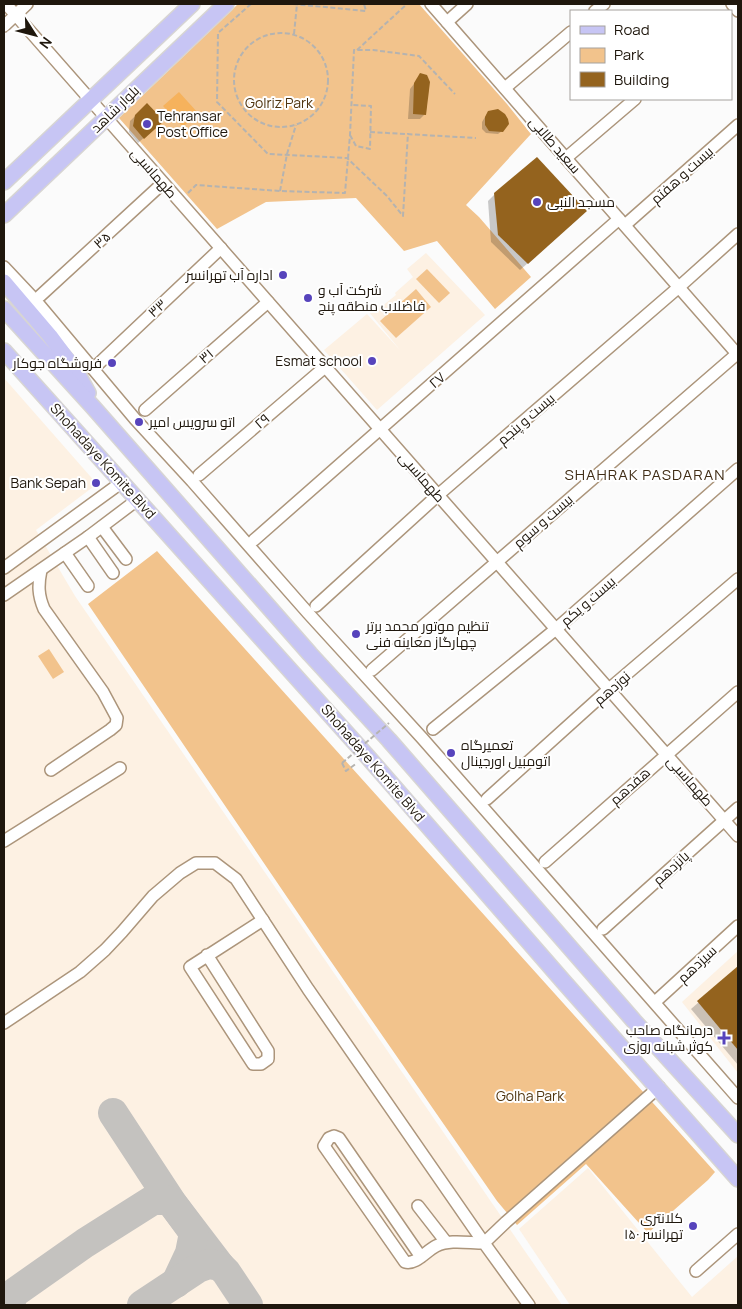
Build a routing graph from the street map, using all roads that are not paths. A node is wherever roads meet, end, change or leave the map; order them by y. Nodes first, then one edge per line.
1 (6, 4) edge
2 (27, 4) edge
3 (192, 4) edge
4 (226, 4) edge
5 (431, 4) edge
6 (467, 4) edge
7 (732, 4) edge
8 (738, 11) edge
9 (16, 15) junction
10 (447, 22) junction
11 (4, 26) edge
12 (570, 33) edge
13 (505, 88) junction
14 (91, 100) junction
15 (634, 100) edge
16 (106, 118) junction
17 (738, 125) edge
18 (566, 158) junction
19 (4, 182) edge
20 (164, 183) junction
21 (4, 215) edge
22 (622, 222) junction
23 (738, 234) edge
24 (221, 248) junction
25 (4, 267) edge
26 (4, 282) edge
27 (679, 287) junction
28 (40, 296) dead end
29 (268, 302) junction
30 (4, 309) edge
31 (4, 351) edge
32 (738, 354) edge
33 (325, 367) junction
34 (93, 369) junction
35 (93, 407) junction
36 (144, 410) dead end
37 (380, 429) junction
38 (738, 469) edge
39 (198, 475) dead end
40 (122, 482) junction
41 (438, 495) junction
42 (137, 500) junction
43 (102, 527) junction
44 (88, 537) junction
45 (254, 540) dead end
46 (65, 553) junction
47 (126, 559) dead end
48 (497, 561) junction
49 (4, 568) edge
50 (41, 570) junction
51 (113, 573) dead end
52 (738, 579) edge
53 (88, 586) dead end
54 (4, 595) edge
55 (316, 606) dead end
56 (556, 629) junction
57 (372, 670) dead end
58 (609, 689) junction
59 (738, 692) edge
60 (433, 730) dead end
61 (666, 754) junction
62 (120, 768) dead end
63 (51, 770) dead end
64 (487, 799) dead end
65 (738, 808) edge
66 (724, 820) junction
67 (738, 836) edge
68 (4, 841) edge
69 (545, 862) dead end
70 (263, 920) junction
71 (738, 926) edge
72 (603, 929) dead end
73 (207, 955) junction
74 (655, 1002) junction
75 (4, 1023) edge
76 (659, 1087) junction
77 (738, 1098) edge
78 (738, 1135) edge
79 (738, 1179) edge
80 (418, 1206) dead end
81 (738, 1234) edge
82 (446, 1242) junction
83 (484, 1243) junction
84 (420, 1257) junction
85 (696, 1270) dead end
86 (528, 1305) edge

1 - 9 street
2 - 9 street
3 - 14 main road, بلوار شاهد
4 - 16 main road, بلوار شاهد
5 - 10 street, سعید طالبی
6 - 10 street
7 - 8 street
9 - 11 street
9 - 14 street
10 - 13 street, سعید طالبی
12 - 13 street
13 - 18 street, سعید طالبی
14 - 16 street, طهماسبی
14 - 19 main road, بلوار شاهد
15 - 18 street
16 - 20 street, طهماسبی
16 - 21 main road, بلوار شاهد
17 - 22 street, بیست و هفتم
18 - 22 street, سعید طالبی
20 - 24 street, طهماسبی
20 - 28 street, ۳۵
22 - 27 street, سعید طالبی
22 - 37 street, ۲۷
23 - 27 street, بیست و پنجم
24 - 29 street, طهماسبی
24 - 34 street, ۳۳
25 - 34 street
26 - 35 main road
27 - 32 street, سعید طالبی
27 - 41 street, بیست و پنجم
29 - 33 street, طهماسبی
29 - 36 street, ۳۱
30 - 35 main road, Shohadaye Komite Blvd
31 - 40 main road, Shohadaye Komite Blvd
32 - 48 street, بیست و سوم
33 - 37 street, طهماسبی
33 - 39 street, ۲۹
34 - 74 street
35 - 78 main road, Shohadaye Komite Blvd
37 - 41 street, طهماسبی
37 - 45 street, ۲۷
38 - 56 street, بیست و یکم
40 - 42 main road, Shohadaye Komite Blvd
40 - 49 street
41 - 48 street, طهماسبی
41 - 55 street, بیست و پنجم
42 - 43 street
42 - 76 main road, Shohadaye Komite Blvd
43 - 44 street
43 - 47 street
44 - 46 street
44 - 51 street
46 - 50 street
46 - 53 street
48 - 56 street, طهماسبی
48 - 57 street, بیست و سوم
50 - 54 street
50 - 63 street
52 - 58 street, نوزدهم
56 - 58 street, طهماسبی
56 - 60 street, بیست و یکم
58 - 61 street, طهماسبی
58 - 64 street, نوزدهم
59 - 61 street, هفدهم
61 - 66 street, طهماسبی
61 - 69 street, هفدهم
62 - 68 street
65 - 66 street, پانزدهم
66 - 67 street, طهماسبی
66 - 72 street, پانزدهم
70 - 73 street
70 - 75 street
70 - 83 street
71 - 74 street, سیزدهم
73 - 73 street
74 - 77 street
76 - 79 main road, Shohadaye Komite Blvd
76 - 83 street
80 - 82 street
81 - 85 street
82 - 83 street
82 - 84 street
83 - 86 street
84 - 84 street

